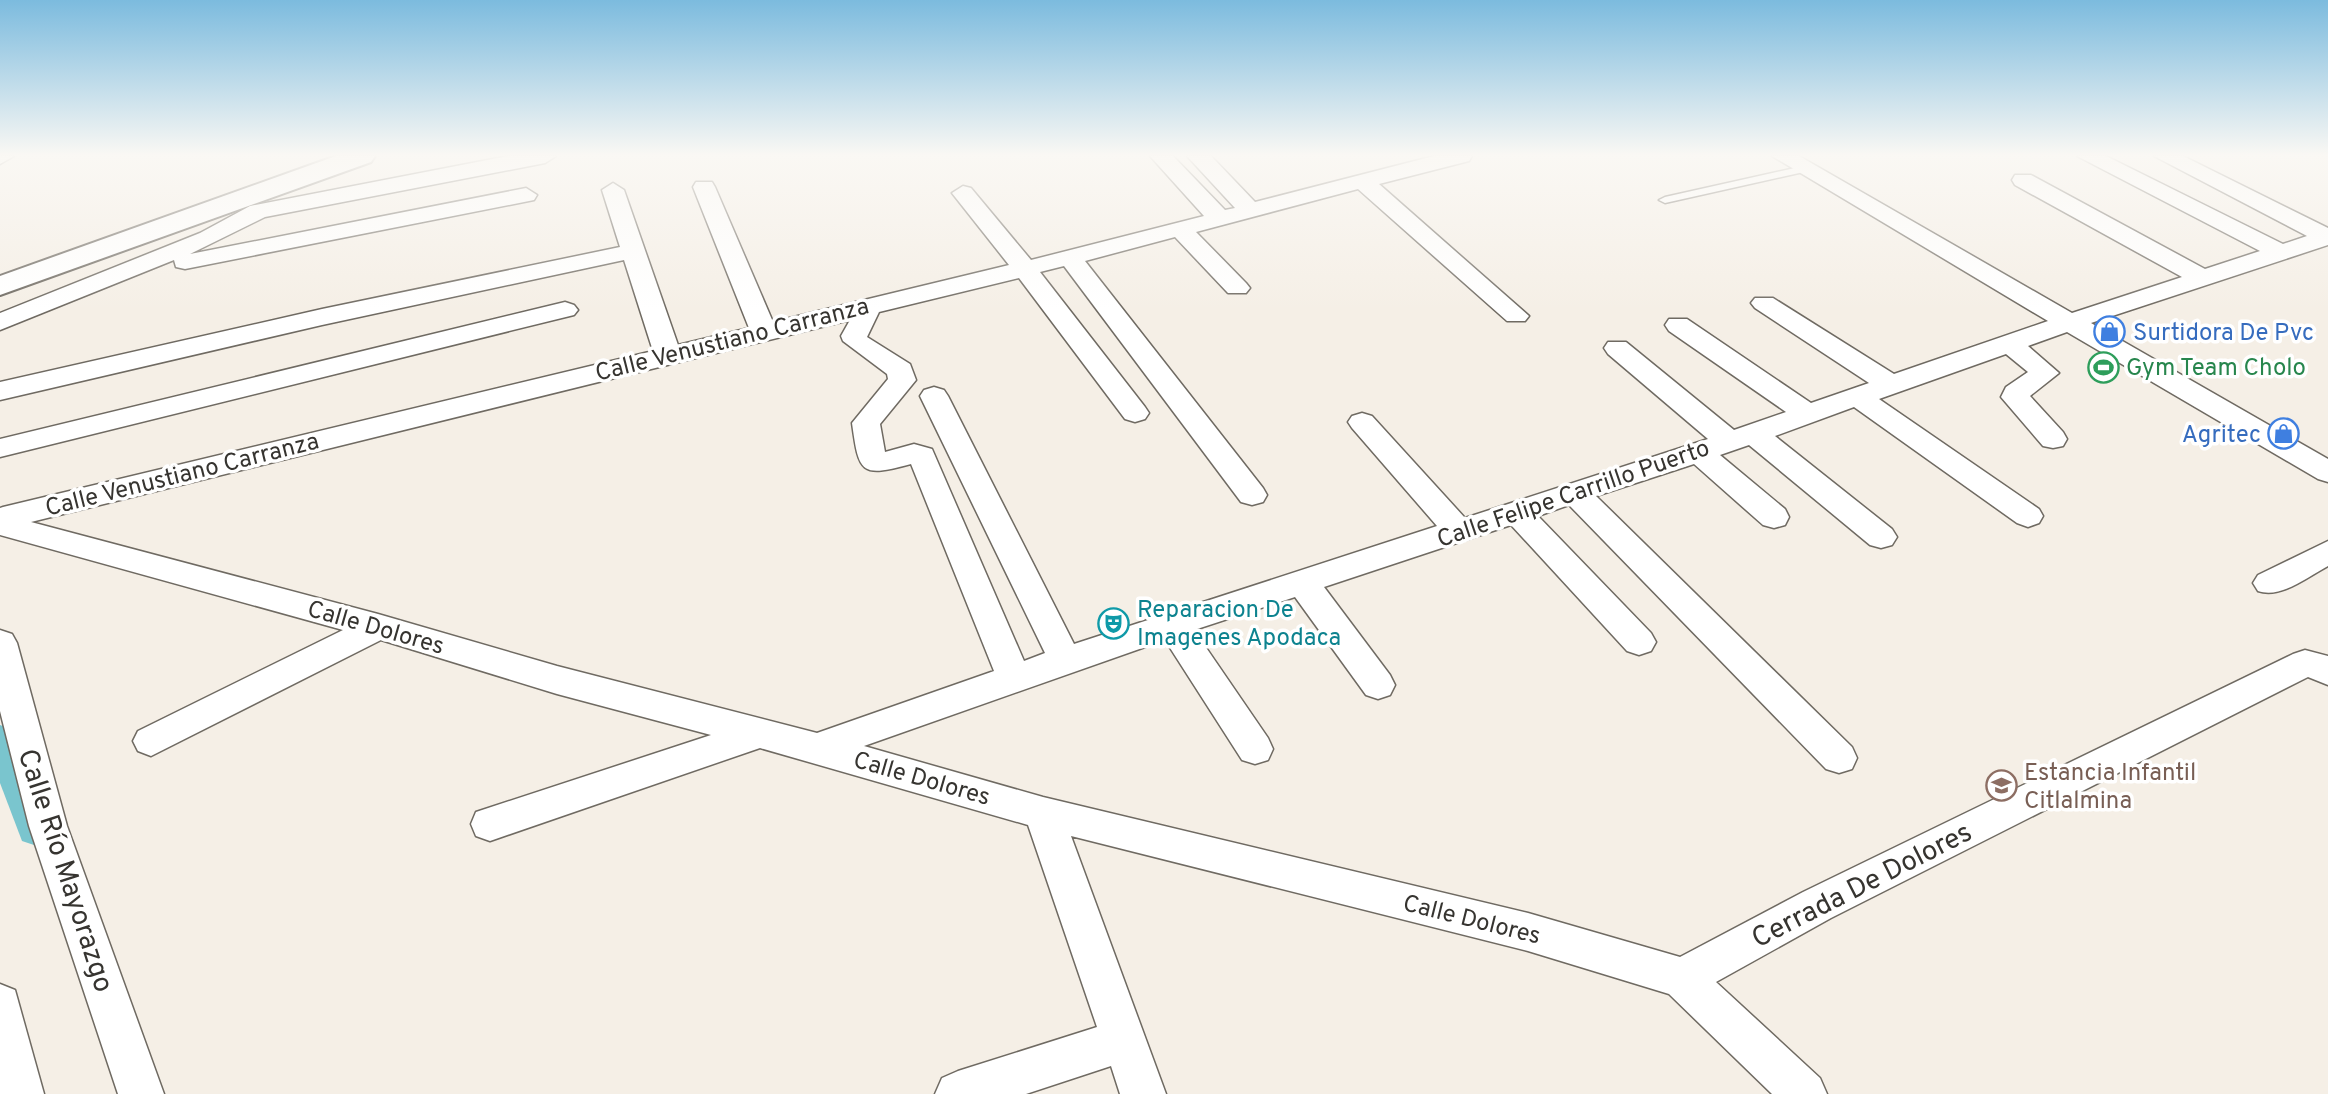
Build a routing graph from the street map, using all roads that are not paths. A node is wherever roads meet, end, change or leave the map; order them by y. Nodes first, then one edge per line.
1 (242, 207) edge
2 (246, 207) edge
3 (465, 207) edge
4 (619, 207) edge
5 (712, 207) edge
6 (974, 207) edge
7 (1209, 207) edge
8 (1247, 207) edge
9 (1271, 207) edge
10 (1391, 207) edge
11 (1870, 207) edge
12 (2073, 207) edge
13 (2154, 207) edge
14 (2190, 207) edge
15 (2268, 207) edge
16 (1252, 212) junction
17 (1220, 219) junction
18 (1181, 230) junction
19 (2328, 237) edge
20 (633, 251) junction
21 (2280, 252) junction
22 (1070, 257) junction
23 (2255, 261) junction
24 (1026, 268) junction
25 (104, 278) junction
26 (2203, 278) junction
27 (0, 286) edge
28 (1237, 288) dead end
29 (1764, 303) dead end
30 (870, 305) junction
31 (565, 310) dead end
32 (1516, 316) dead end
33 (0, 322) edge
34 (2070, 322) junction
35 (1678, 325) dead end
36 (763, 330) junction
37 (2009, 342) junction
38 (1617, 348) dead end
39 (668, 355) junction
40 (1890, 384) junction
41 (0, 391) edge
42 (934, 396) dead end
43 (1858, 397) junction
44 (1135, 413) dead end
45 (1808, 414) junction
46 (1362, 422) dead end
47 (2053, 439) dead end
48 (1726, 441) junction
49 (0, 448) edge
50 (2328, 472) edge
51 (1574, 492) junction
52 (1252, 495) dead end
53 (1517, 512) junction
54 (2028, 516) dead end
55 (1, 517) edge
56 (1774, 517) dead end
57 (1460, 531) junction
58 (1881, 537) dead end
59 (2328, 552) edge
60 (1302, 582) junction
61 (2269, 583) dead end
62 (1172, 625) junction
63 (378, 627) junction
64 (1639, 642) dead end
65 (0, 643) edge
66 (1065, 660) junction
67 (2316, 668) edge
68 (1014, 677) junction
69 (1378, 685) dead end
70 (760, 733) junction
71 (151, 741) dead end
72 (817, 748) junction
73 (1255, 749) dead end
74 (1839, 758) dead end
75 (1043, 814) junction
76 (490, 824) dead end
77 (1682, 978) junction
78 (2, 1025) edge
79 (1124, 1040) junction
80 (21, 1094) edge
81 (141, 1094) edge
82 (958, 1094) edge
83 (1143, 1094) edge
84 (1804, 1094) edge

1 - 27 main road
2 - 25 street
3 - 25 street
4 - 20 street
5 - 36 street
6 - 24 street
7 - 17 street
8 - 16 street
9 - 16 street, Calle Venustiano Carranza
10 - 32 street
11 - 34 street
12 - 26 street
13 - 23 street
14 - 21 street
15 - 19 street
16 - 17 street, Calle Venustiano Carranza
17 - 18 street, Calle Venustiano Carranza
18 - 22 street, Calle Venustiano Carranza
18 - 28 street
19 - 21 street, Calle Felipe Carrillo Puerto
20 - 39 street
20 - 41 street
21 - 23 street, Calle Felipe Carrillo Puerto
22 - 24 street, Calle Venustiano Carranza
22 - 52 street
23 - 26 street, Calle Felipe Carrillo Puerto
24 - 30 street, Calle Venustiano Carranza
24 - 44 street
25 - 33 street
26 - 34 street, Calle Felipe Carrillo Puerto
29 - 40 street
30 - 36 street, Calle Venustiano Carranza
30 - 68 street
31 - 49 street
34 - 37 street, Calle Felipe Carrillo Puerto
34 - 50 street
35 - 45 street
36 - 39 street, Calle Venustiano Carranza
37 - 40 street, Calle Felipe Carrillo Puerto
37 - 47 street
38 - 48 street
39 - 55 street, Calle Venustiano Carranza
40 - 43 street, Calle Felipe Carrillo Puerto
42 - 66 street
43 - 45 street, Calle Felipe Carrillo Puerto
43 - 54 street
45 - 48 street, Calle Felipe Carrillo Puerto
46 - 57 street
48 - 51 street, Calle Felipe Carrillo Puerto
48 - 56 street
48 - 58 street
51 - 53 street, Calle Felipe Carrillo Puerto
51 - 74 street
53 - 57 street, Calle Felipe Carrillo Puerto
53 - 64 street
55 - 63 street, Calle Dolores
57 - 60 street, Calle Felipe Carrillo Puerto
59 - 61 street
60 - 62 street, Calle Felipe Carrillo Puerto
60 - 69 street
62 - 66 street, Calle Felipe Carrillo Puerto
62 - 73 street
63 - 70 street, Calle Dolores
63 - 71 street
65 - 81 street, Calle Río Mayorazgo
66 - 68 street, Calle Felipe Carrillo Puerto
67 - 77 street, Cerrada De Dolores
68 - 72 street, Calle Felipe Carrillo Puerto
70 - 72 street, Calle Dolores
70 - 76 street
72 - 75 street, Calle Dolores
75 - 77 street, Calle Dolores
75 - 79 street
77 - 84 street, Calle Dolores
78 - 80 street
79 - 82 street
79 - 83 street

